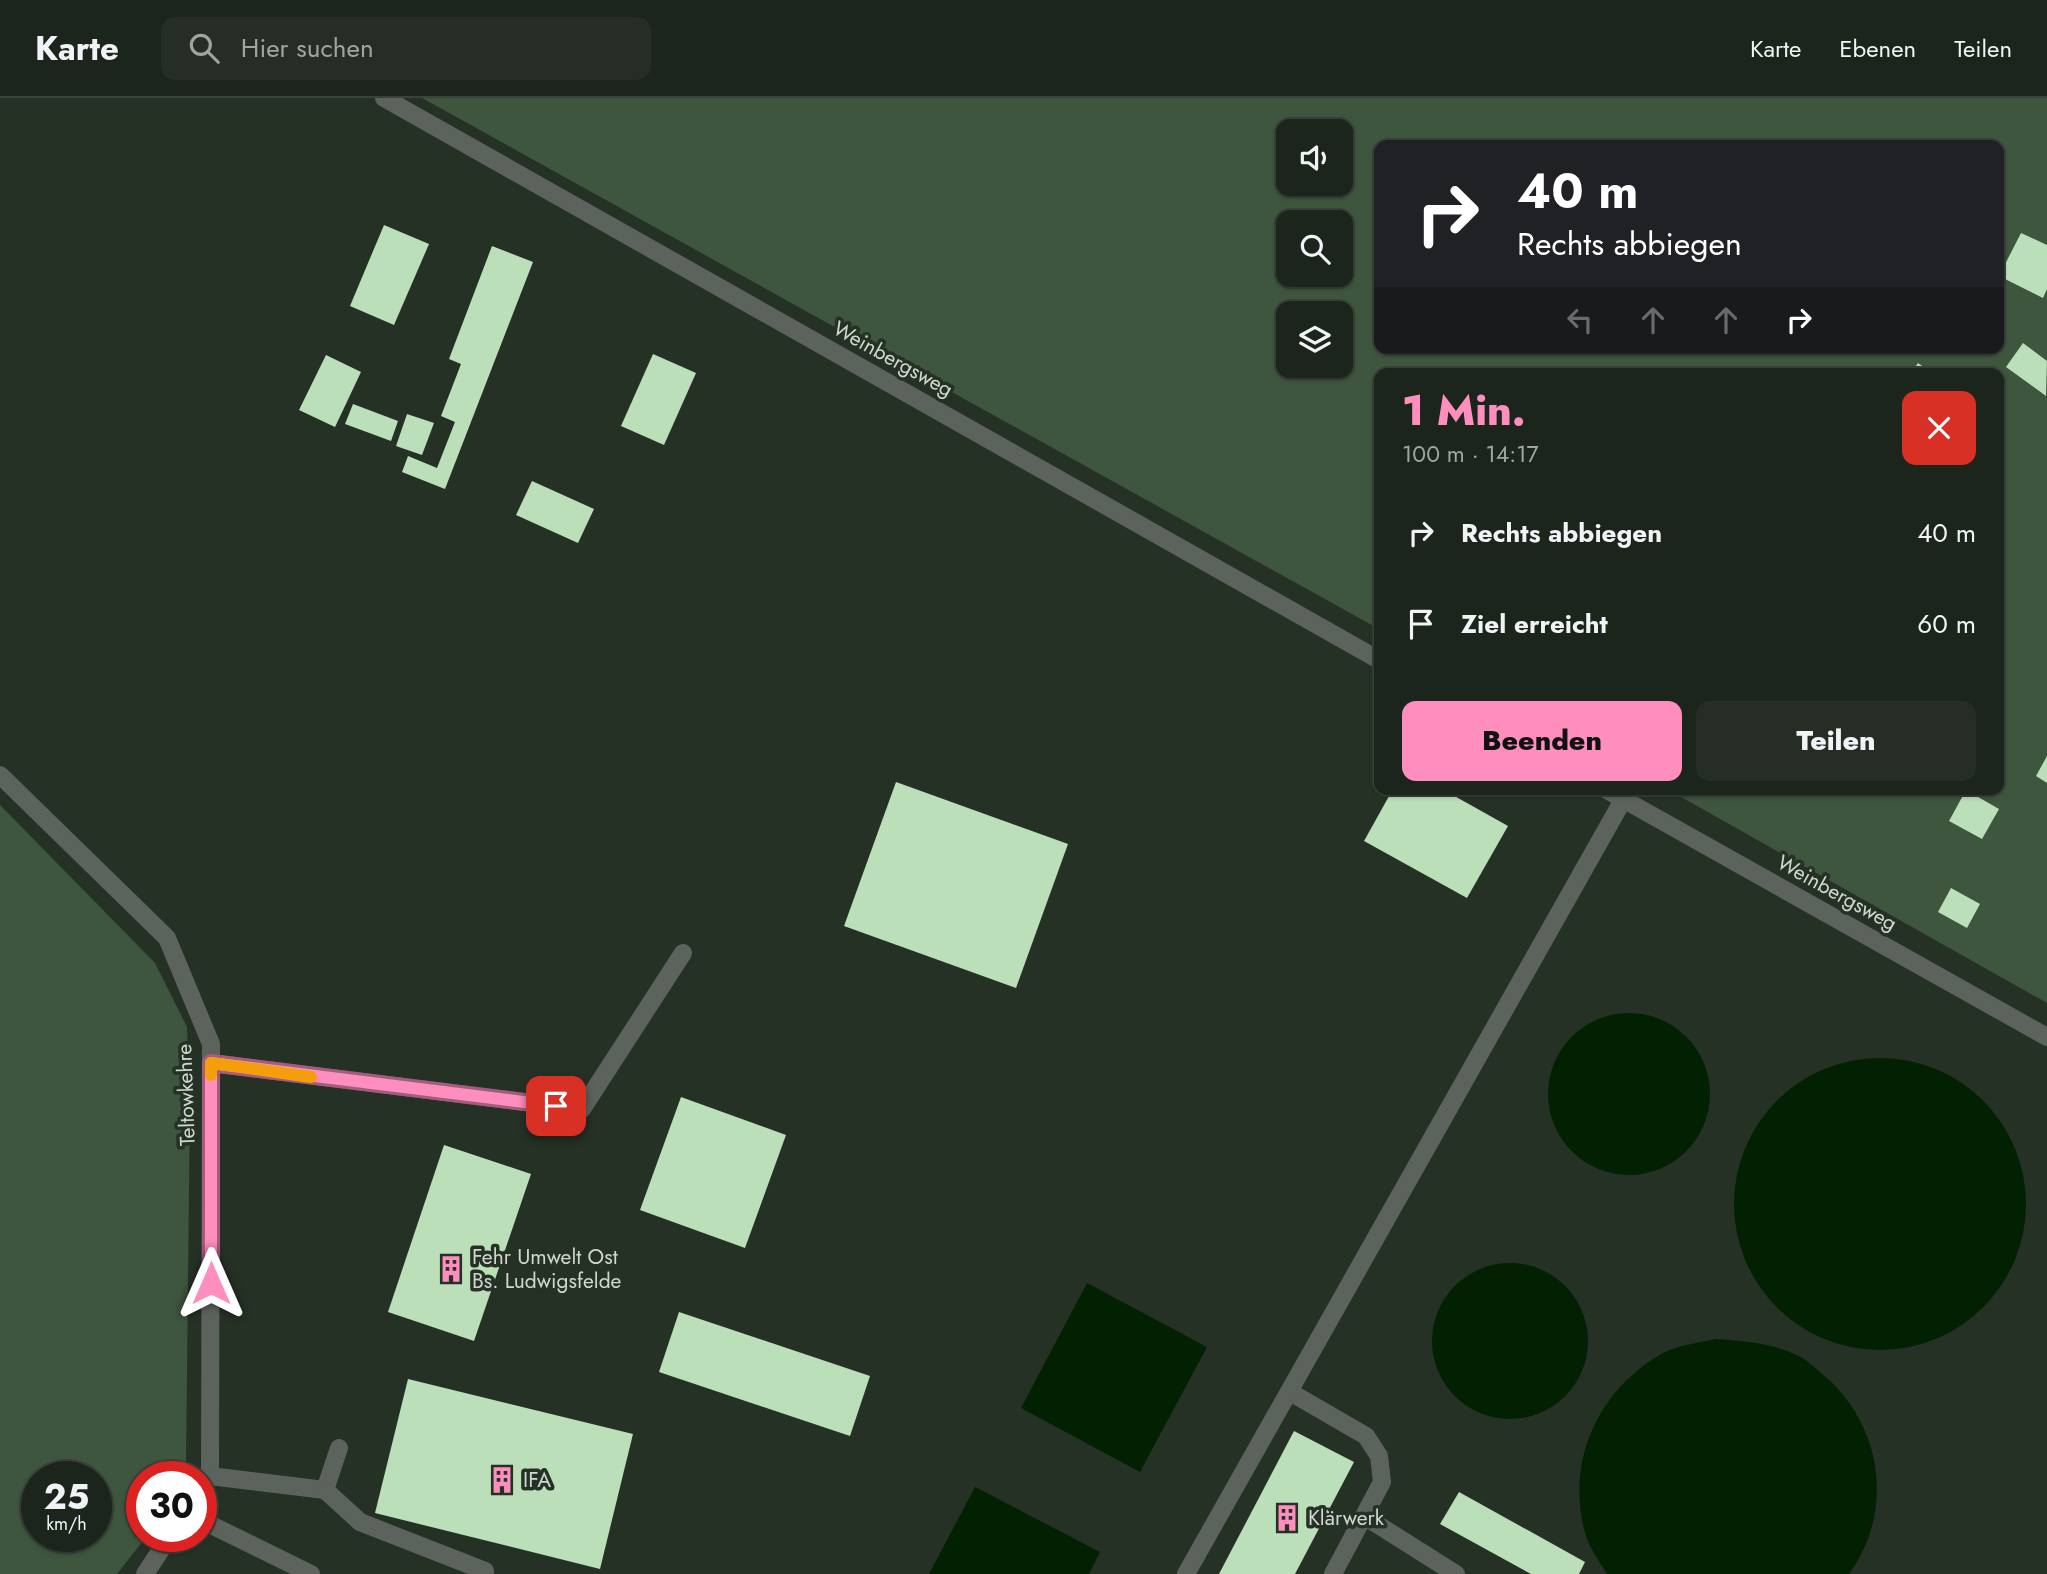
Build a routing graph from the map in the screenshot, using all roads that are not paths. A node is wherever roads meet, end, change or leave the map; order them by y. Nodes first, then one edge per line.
1 (384, 98) edge
2 (1374, 657) edge
3 (0, 775) edge
4 (1615, 795) edge
5 (1623, 800) junction
6 (683, 953) dead end
7 (2047, 1037) edge
8 (211, 1063) junction
9 (1290, 1392) junction
10 (339, 1448) dead end
11 (206, 1461) edge
12 (217, 1483) edge
13 (325, 1490) junction
14 (1364, 1516) junction
15 (217, 1528) edge
16 (159, 1552) edge
17 (485, 1571) dead end
18 (145, 1574) edge
19 (311, 1574) edge
20 (1186, 1574) edge
21 (1332, 1574) edge
22 (1457, 1574) edge

1 - 2 street, Weinbergsweg
3 - 8 street, Teltowkehre
4 - 5 street, Weinbergsweg
5 - 7 street, Weinbergsweg
5 - 9 street
6 - 8 street
8 - 11 street, Teltowkehre
9 - 14 street
9 - 20 street
10 - 13 street
12 - 13 street
13 - 17 street
14 - 21 street
14 - 22 street
15 - 19 street
16 - 18 street

